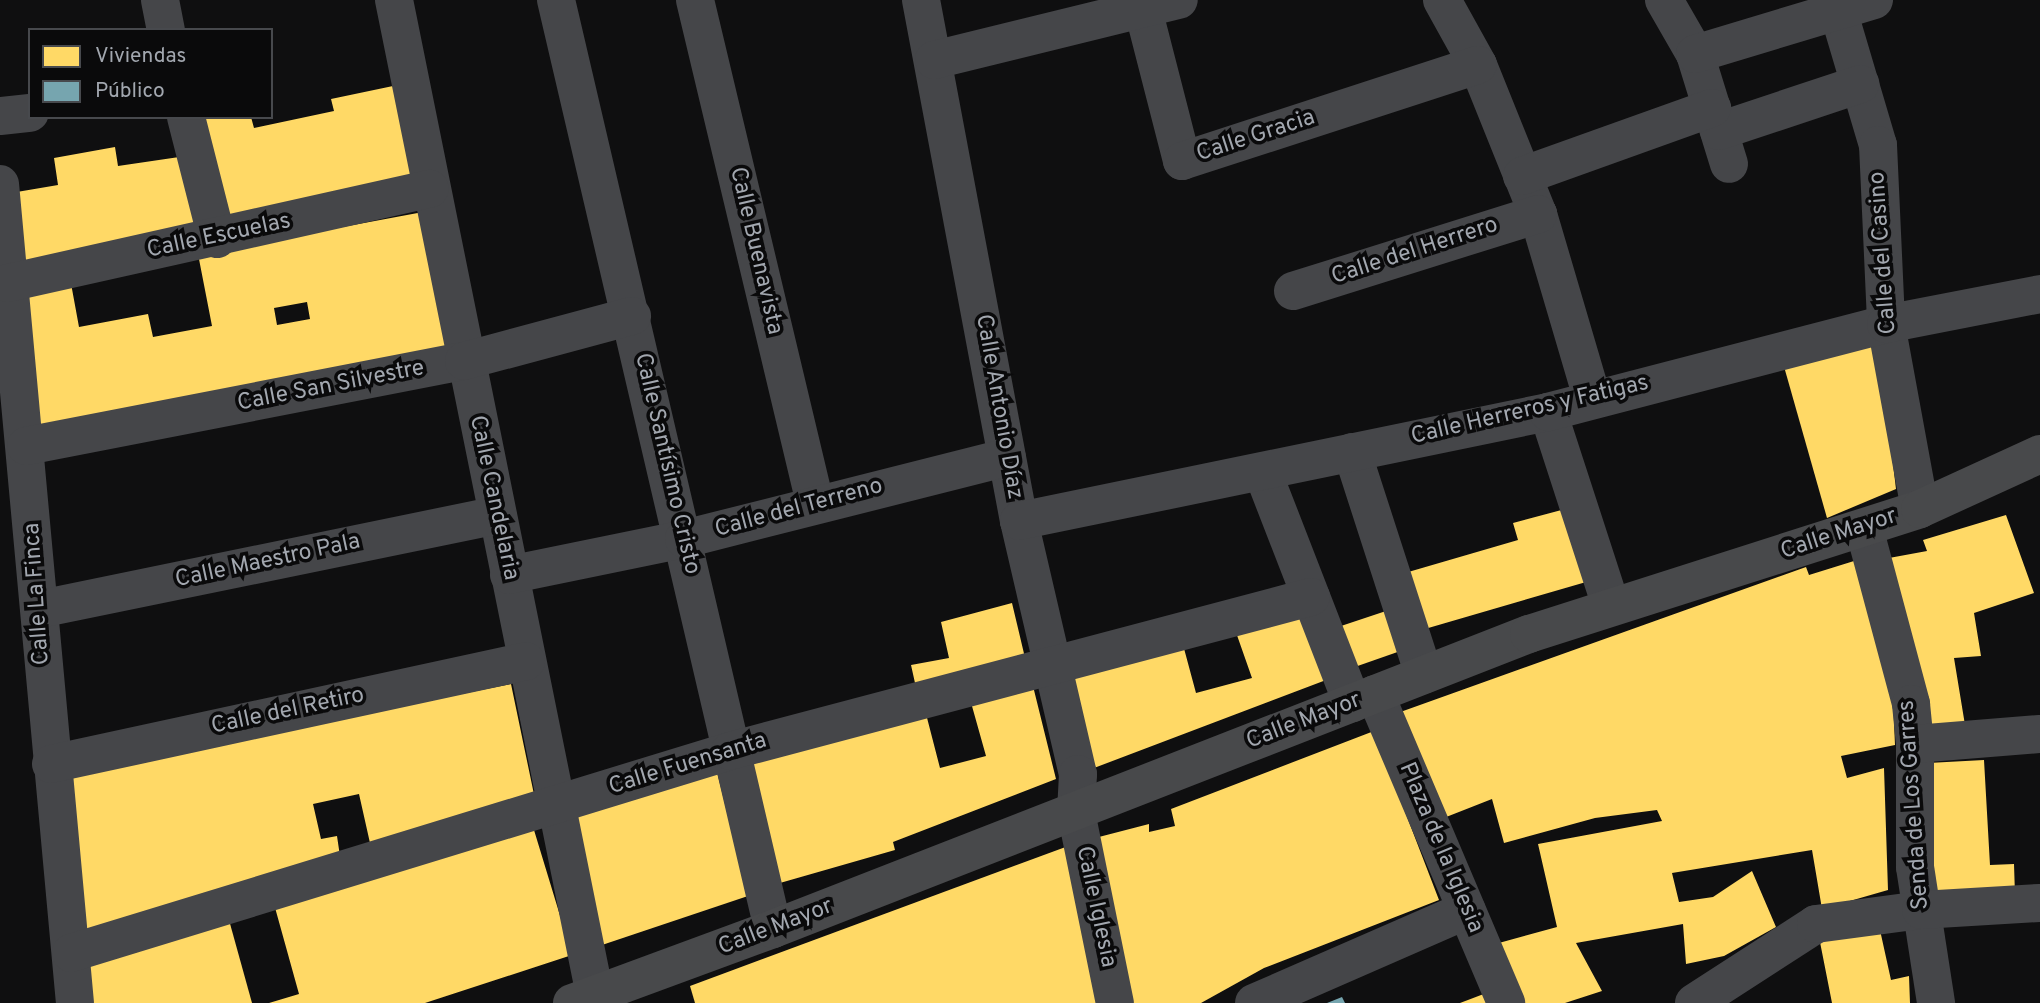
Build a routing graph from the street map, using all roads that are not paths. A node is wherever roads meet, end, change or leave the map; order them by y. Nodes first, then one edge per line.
1 (160, 0) edge
2 (394, 0) edge
3 (556, 0) edge
4 (695, 0) edge
5 (921, 0) edge
6 (1179, 0) edge
7 (1442, 0) edge
8 (1664, 0) edge
9 (1849, 3) edge
10 (1143, 9) junction
11 (1083, 12) edge
12 (166, 28) edge
13 (1695, 54) junction
14 (934, 60) junction
15 (1478, 65) junction
16 (1860, 83) junction
17 (28, 113) edge
18 (0, 116) edge
19 (187, 119) edge
20 (1720, 134) junction
21 (1522, 176) junction
22 (0, 184) edge
23 (430, 189) junction
24 (1538, 214) junction
25 (217, 239) junction
26 (8, 283) junction
27 (1293, 291) dead end
28 (2040, 294) edge
29 (632, 316) junction
30 (1886, 324) junction
31 (464, 361) junction
32 (1592, 398) junction
33 (1548, 412) junction
34 (26, 446) junction
35 (1352, 452) junction
36 (2040, 454) edge
37 (1007, 457) junction
38 (1263, 473) junction
39 (815, 503) junction
40 (1920, 509) junction
41 (497, 515) junction
42 (1019, 521) junction
43 (1864, 528) junction
44 (684, 539) junction
45 (509, 575) junction
46 (1311, 597) junction
47 (1611, 606) junction
48 (40, 609) junction
49 (526, 661) junction
50 (1051, 662) junction
51 (1424, 675) junction
52 (1364, 698) junction
53 (2040, 734) edge
54 (1915, 744) junction
55 (730, 751) junction
56 (51, 764) junction
57 (553, 805) junction
58 (1076, 811) junction
59 (2040, 903) edge
60 (1466, 910) junction
61 (1921, 910) junction
62 (773, 929) junction
63 (71, 953) junction
64 (583, 999) edge
65 (75, 1003) edge
66 (1115, 1003) edge
67 (1254, 1003) edge
68 (1506, 1003) edge
69 (1694, 1003) edge
70 (1936, 1003) edge

1 - 12 street
2 - 23 street, Calle Candelaria
3 - 29 street, Calle Santísimo Cristo
4 - 39 street, Calle Buenavista
5 - 14 street, Calle Antonio Díaz
6 - 10 street
7 - 15 street
8 - 13 street
9 - 13 street
9 - 16 street, Calle del Casino
10 - 11 street
10 - 15 street, Calle Gracia
11 - 14 street
13 - 20 street
14 - 37 street, Calle Antonio Díaz
15 - 21 street
16 - 20 street
16 - 30 street, Calle del Casino
17 - 18 street
19 - 25 street
20 - 21 street
21 - 24 street
22 - 26 street, Calle La Finca
23 - 25 street, Calle Escuelas
23 - 31 street, Calle Candelaria
24 - 27 street, Calle del Herrero
24 - 32 street
25 - 26 street, Calle Escuelas
26 - 34 street, Calle La Finca
28 - 30 street, Calle Herreros y Fatigas
29 - 31 street, Calle San Silvestre
29 - 44 street, Calle Santísimo Cristo
30 - 32 street, Calle Herreros y Fatigas
30 - 40 street, Calle del Casino
31 - 34 street, Calle San Silvestre
31 - 41 street, Calle Candelaria
32 - 33 street, Calle Herreros y Fatigas
33 - 35 street, Calle Herreros y Fatigas
33 - 47 street
34 - 48 street, Calle La Finca
35 - 38 street, Calle Herreros y Fatigas
35 - 51 street
36 - 40 main road, Calle Mayor
37 - 39 street, Calle del Terreno
37 - 42 street, Calle Antonio Díaz
38 - 42 street, Calle Herreros y Fatigas
38 - 46 street, Plaza de la Iglesia
39 - 44 street, Calle del Terreno
40 - 43 main road, Calle Mayor
41 - 45 street, Calle Candelaria
41 - 48 street, Calle Maestro Pala
42 - 50 street, Calle Antonio Díaz
43 - 47 main road, Calle Mayor
43 - 54 street, Senda de Los Garres
44 - 45 street, Calle del Terreno
44 - 55 street, Calle Santísimo Cristo
45 - 49 street, Calle Candelaria
46 - 50 street, Calle Fuensanta
46 - 52 street, Plaza de la Iglesia
47 - 51 main road, Calle Mayor
48 - 56 street, Calle La Finca
49 - 56 street, Calle del Retiro
49 - 57 street, Calle Candelaria
50 - 55 street, Calle Fuensanta
50 - 58 street, Calle Antonio Díaz
51 - 52 main road, Calle Mayor
52 - 58 main road, Calle Mayor
52 - 60 street, Plaza de la Iglesia
53 - 54 street
54 - 61 street, Senda de Los Garres
55 - 57 street, Calle Fuensanta
55 - 62 street, Calle Santísimo Cristo
56 - 63 street, Calle La Finca
57 - 63 street, Calle Fuensanta
57 - 64 street, Calle Candelaria
58 - 62 main road, Calle Mayor
58 - 66 street, Calle Iglesia
59 - 61 street
60 - 67 street
60 - 68 street, Plaza de la Iglesia
61 - 69 street
61 - 70 street, Senda de Los Garres
62 - 64 main road, Calle Mayor
63 - 65 street, Calle La Finca

